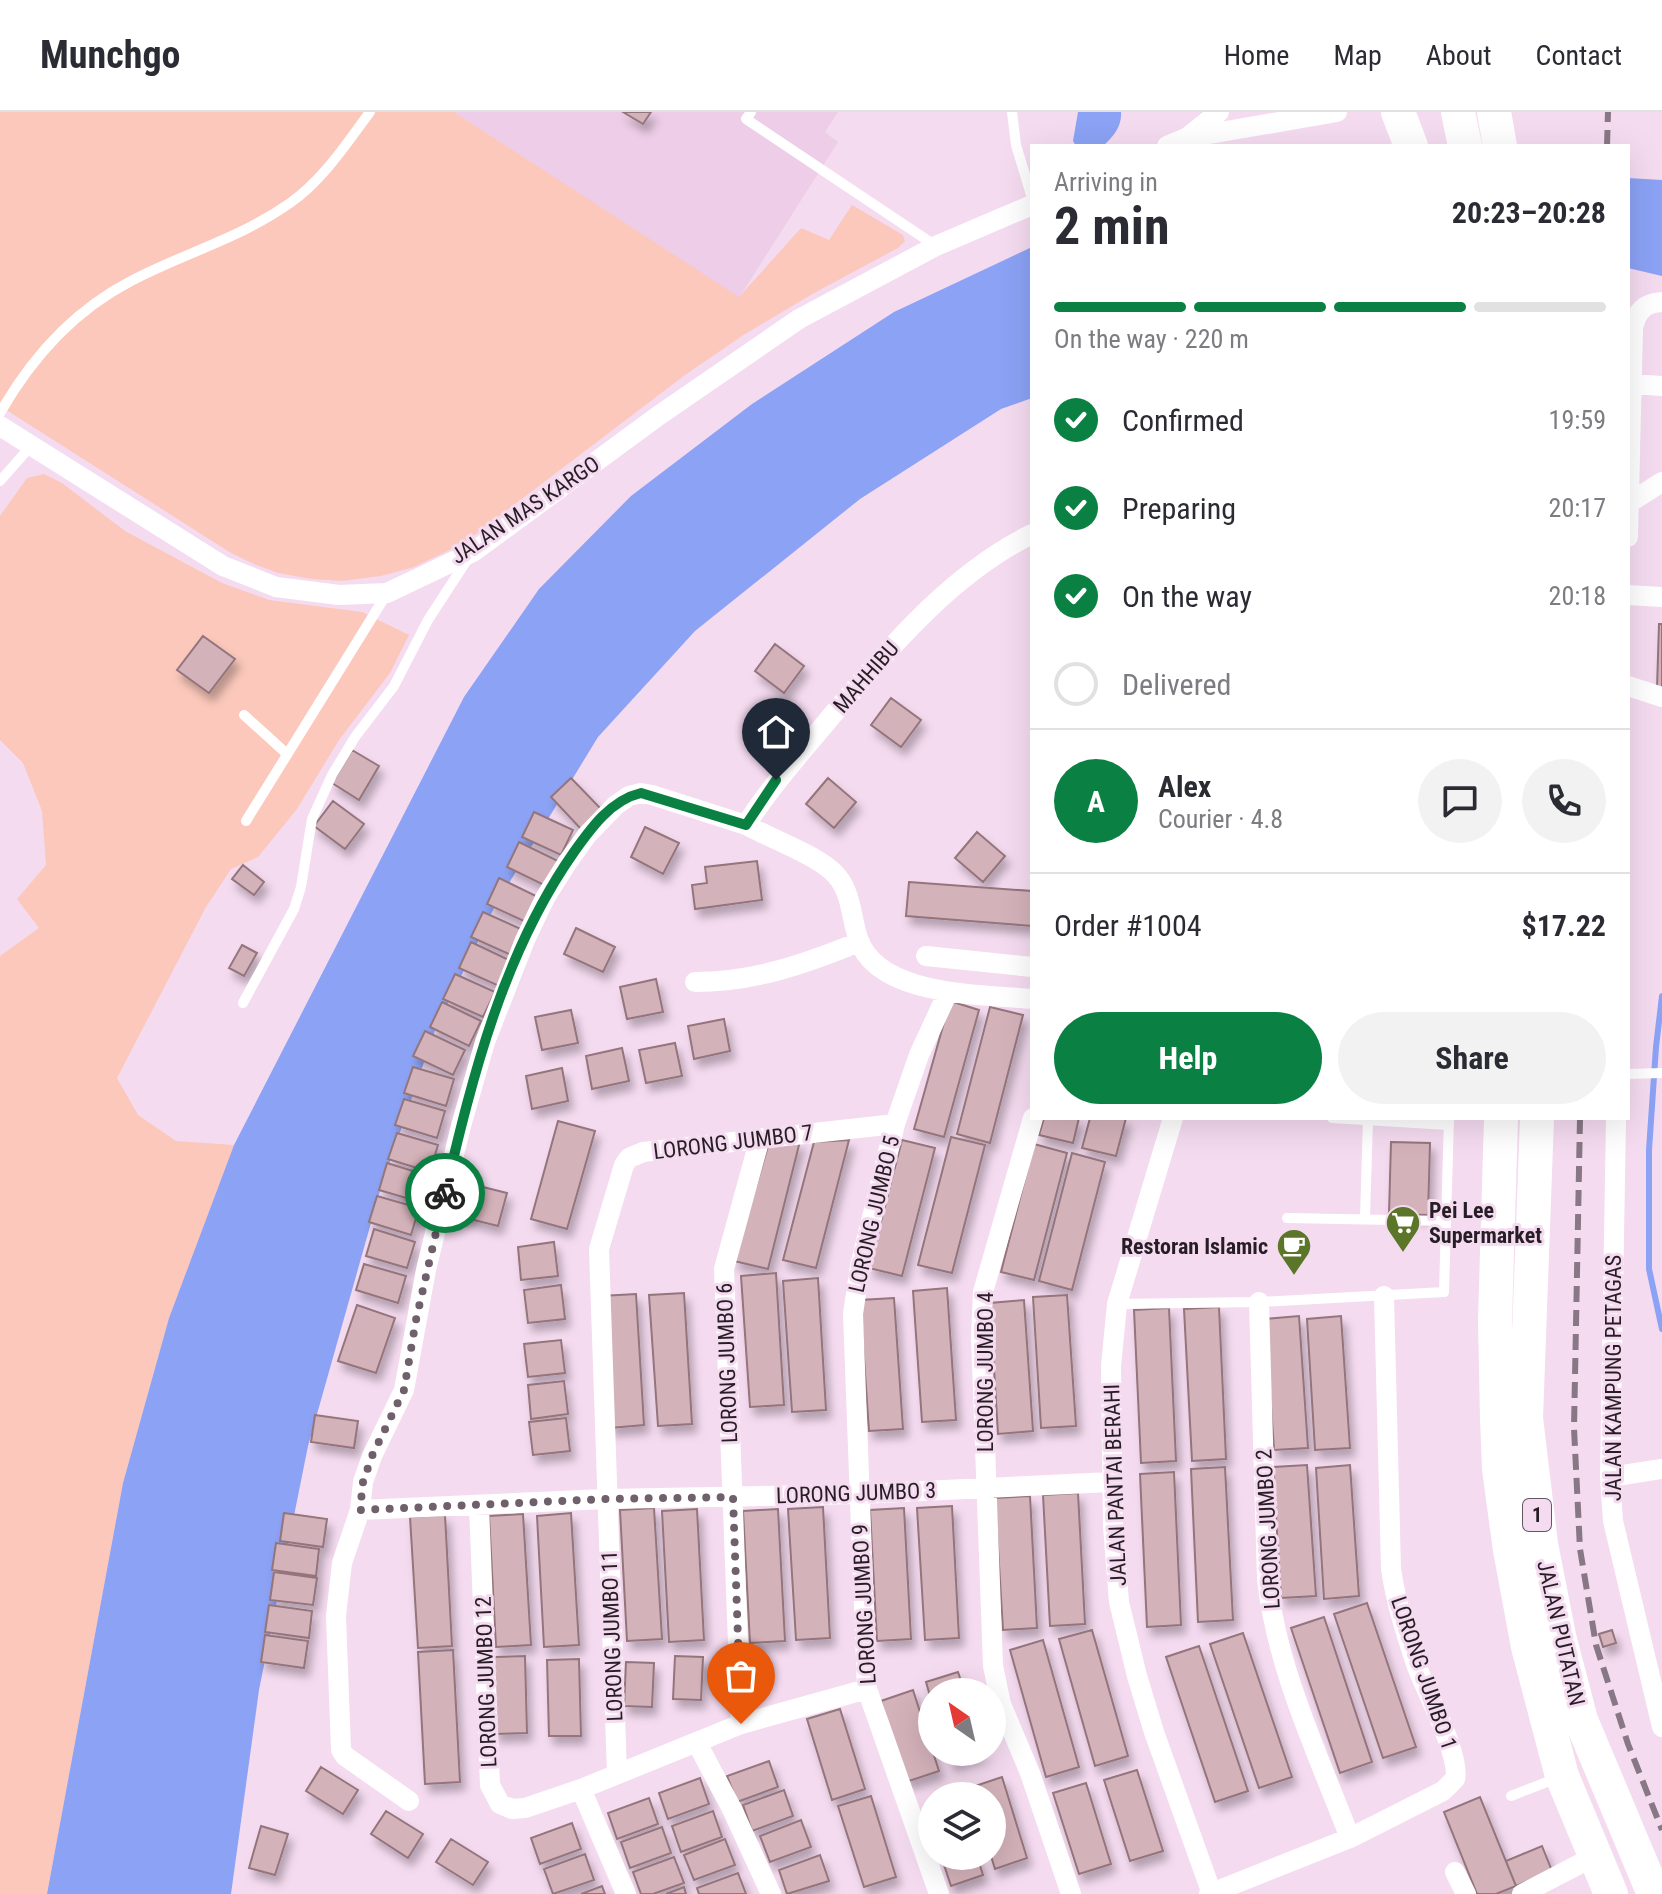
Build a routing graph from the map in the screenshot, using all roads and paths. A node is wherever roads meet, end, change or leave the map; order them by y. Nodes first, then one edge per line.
1 (370, 112) edge
2 (734, 112) edge
3 (1012, 112) edge
4 (1219, 112) edge
5 (1337, 112) edge
6 (1398, 112) edge
7 (1418, 112) edge
8 (749, 116) edge
9 (1186, 138) junction
10 (1172, 144) edge
11 (1410, 144) edge
12 (1421, 144) edge
13 (1030, 191) edge
14 (1030, 206) edge
15 (936, 246) junction
16 (1662, 302) edge
17 (1631, 384) junction
18 (1662, 386) edge
19 (0, 413) edge
20 (0, 426) edge
21 (1630, 444) edge
22 (30, 447) junction
23 (0, 481) edge
24 (1662, 482) edge
25 (1630, 502) edge
26 (1030, 535) edge
27 (473, 552) junction
28 (387, 593) junction
29 (1630, 595) edge
30 (1662, 597) edge
31 (1630, 687) edge
32 (1662, 697) edge
33 (244, 715) dead end
34 (287, 754) junction
35 (246, 821) dead end
36 (746, 825) junction
37 (859, 942) junction
38 (926, 956) dead end
39 (971, 962) junction
40 (1030, 967) edge
41 (695, 982) dead end
42 (956, 992) junction
43 (1030, 999) edge
44 (243, 1003) dead end
45 (1662, 1073) edge
46 (1630, 1074) edge
47 (1032, 1120) edge
48 (1172, 1120) edge
49 (1368, 1120) joint
50 (1501, 1120) edge
51 (1537, 1120) edge
52 (1616, 1120) edge
53 (1449, 1122) edge
54 (895, 1124) junction
55 (760, 1138) junction
56 (1287, 1218) dead end
57 (1365, 1218) junction
58 (1444, 1221) junction
59 (1384, 1296) junction
60 (1259, 1302) junction
61 (1117, 1304) junction
62 (1662, 1469) edge
63 (1610, 1477) junction
64 (1111, 1482) junction
65 (986, 1488) junction
66 (859, 1494) junction
67 (733, 1497) junction
68 (606, 1499) junction
69 (479, 1505) junction
70 (360, 1510) junction
71 (867, 1689) junction
72 (741, 1724) junction
73 (1662, 1727) edge
74 (697, 1743) junction
75 (617, 1774) junction
76 (1562, 1776) junction
77 (581, 1789) junction
78 (1511, 1796) dead end
79 (409, 1801) dead end
80 (1350, 1838) junction
81 (1595, 1856) junction
82 (1455, 1872) dead end
83 (1662, 1891) edge
84 (626, 1894) edge
85 (771, 1894) edge
86 (939, 1894) edge
87 (1071, 1894) edge
88 (1211, 1894) edge
89 (1466, 1894) edge
90 (1522, 1894) edge
91 (1611, 1894) edge
92 (1654, 1894) edge

1 - 19 lane
2 - 8 lane
3 - 13 lane
4 - 9 street
5 - 9 street
6 - 11 highway
7 - 12 highway
8 - 15 lane
9 - 10 street
14 - 15 street, JALAN MAS KARGO
15 - 27 street, JALAN MAS KARGO
16 - 17 street
17 - 18 street
17 - 21 street
20 - 22 street, JALAN MAS KARGO
22 - 23 lane
22 - 28 street, JALAN MAS KARGO
24 - 25 street
26 - 36 street, MAHHIBU
27 - 28 street, JALAN MAS KARGO
27 - 44 lane
28 - 34 lane
29 - 30 street
31 - 32 street
33 - 34 lane
34 - 35 lane
36 - 37 street
36 - 70 street
37 - 41 street
37 - 42 street
38 - 39 street
39 - 40 street
39 - 42 street, LORONG JUMBO 5
42 - 43 street
42 - 54 street, LORONG JUMBO 5
45 - 46 lane
47 - 65 street, LORONG JUMBO 4
48 - 61 street, JALAN PANTAI BERAHI
49 - 53 lane
49 - 57 lane
50 - 76 highway, JALAN PUTATAN / 1
51 - 92 highway, JALAN PUTATAN / 1
52 - 63 street, JALAN KAMPUNG PETAGAS
53 - 58 lane
54 - 55 street, LORONG JUMBO 7
54 - 66 street, LORONG JUMBO 5
55 - 67 street, LORONG JUMBO 6
55 - 68 street, LORONG JUMBO 7
56 - 57 lane
57 - 58 lane
58 - 59 lane
59 - 60 lane
59 - 80 street, LORONG JUMBO 1
60 - 61 lane
60 - 80 street, LORONG JUMBO 2
61 - 64 street, JALAN PANTAI BERAHI
62 - 63 street
63 - 73 street, JALAN KAMPUNG PETAGAS
64 - 65 street, LORONG JUMBO 3
64 - 88 street, JALAN PANTAI BERAHI
65 - 66 street, LORONG JUMBO 3
65 - 87 street, LORONG JUMBO 4
66 - 67 street, LORONG JUMBO 3
66 - 71 street, LORONG JUMBO 9
67 - 68 street, LORONG JUMBO 3
67 - 72 street, LORONG JUMBO 6
68 - 69 street, LORONG JUMBO 3
68 - 75 street, LORONG JUMBO 11
69 - 70 street, LORONG JUMBO 3
69 - 77 street, LORONG JUMBO 12
70 - 79 street
71 - 72 street, LORONG JUMBO 12
71 - 86 street, LORONG JUMBO 9
72 - 74 street, LORONG JUMBO 12
74 - 75 street, LORONG JUMBO 12
74 - 85 street
75 - 77 street, LORONG JUMBO 12
76 - 78 lane
76 - 81 highway, JALAN PUTATAN / 1
77 - 84 street
80 - 88 street, LORONG JUMBO 1
81 - 90 street
81 - 91 highway, JALAN PUTATAN / 1
82 - 89 street
83 - 92 street

